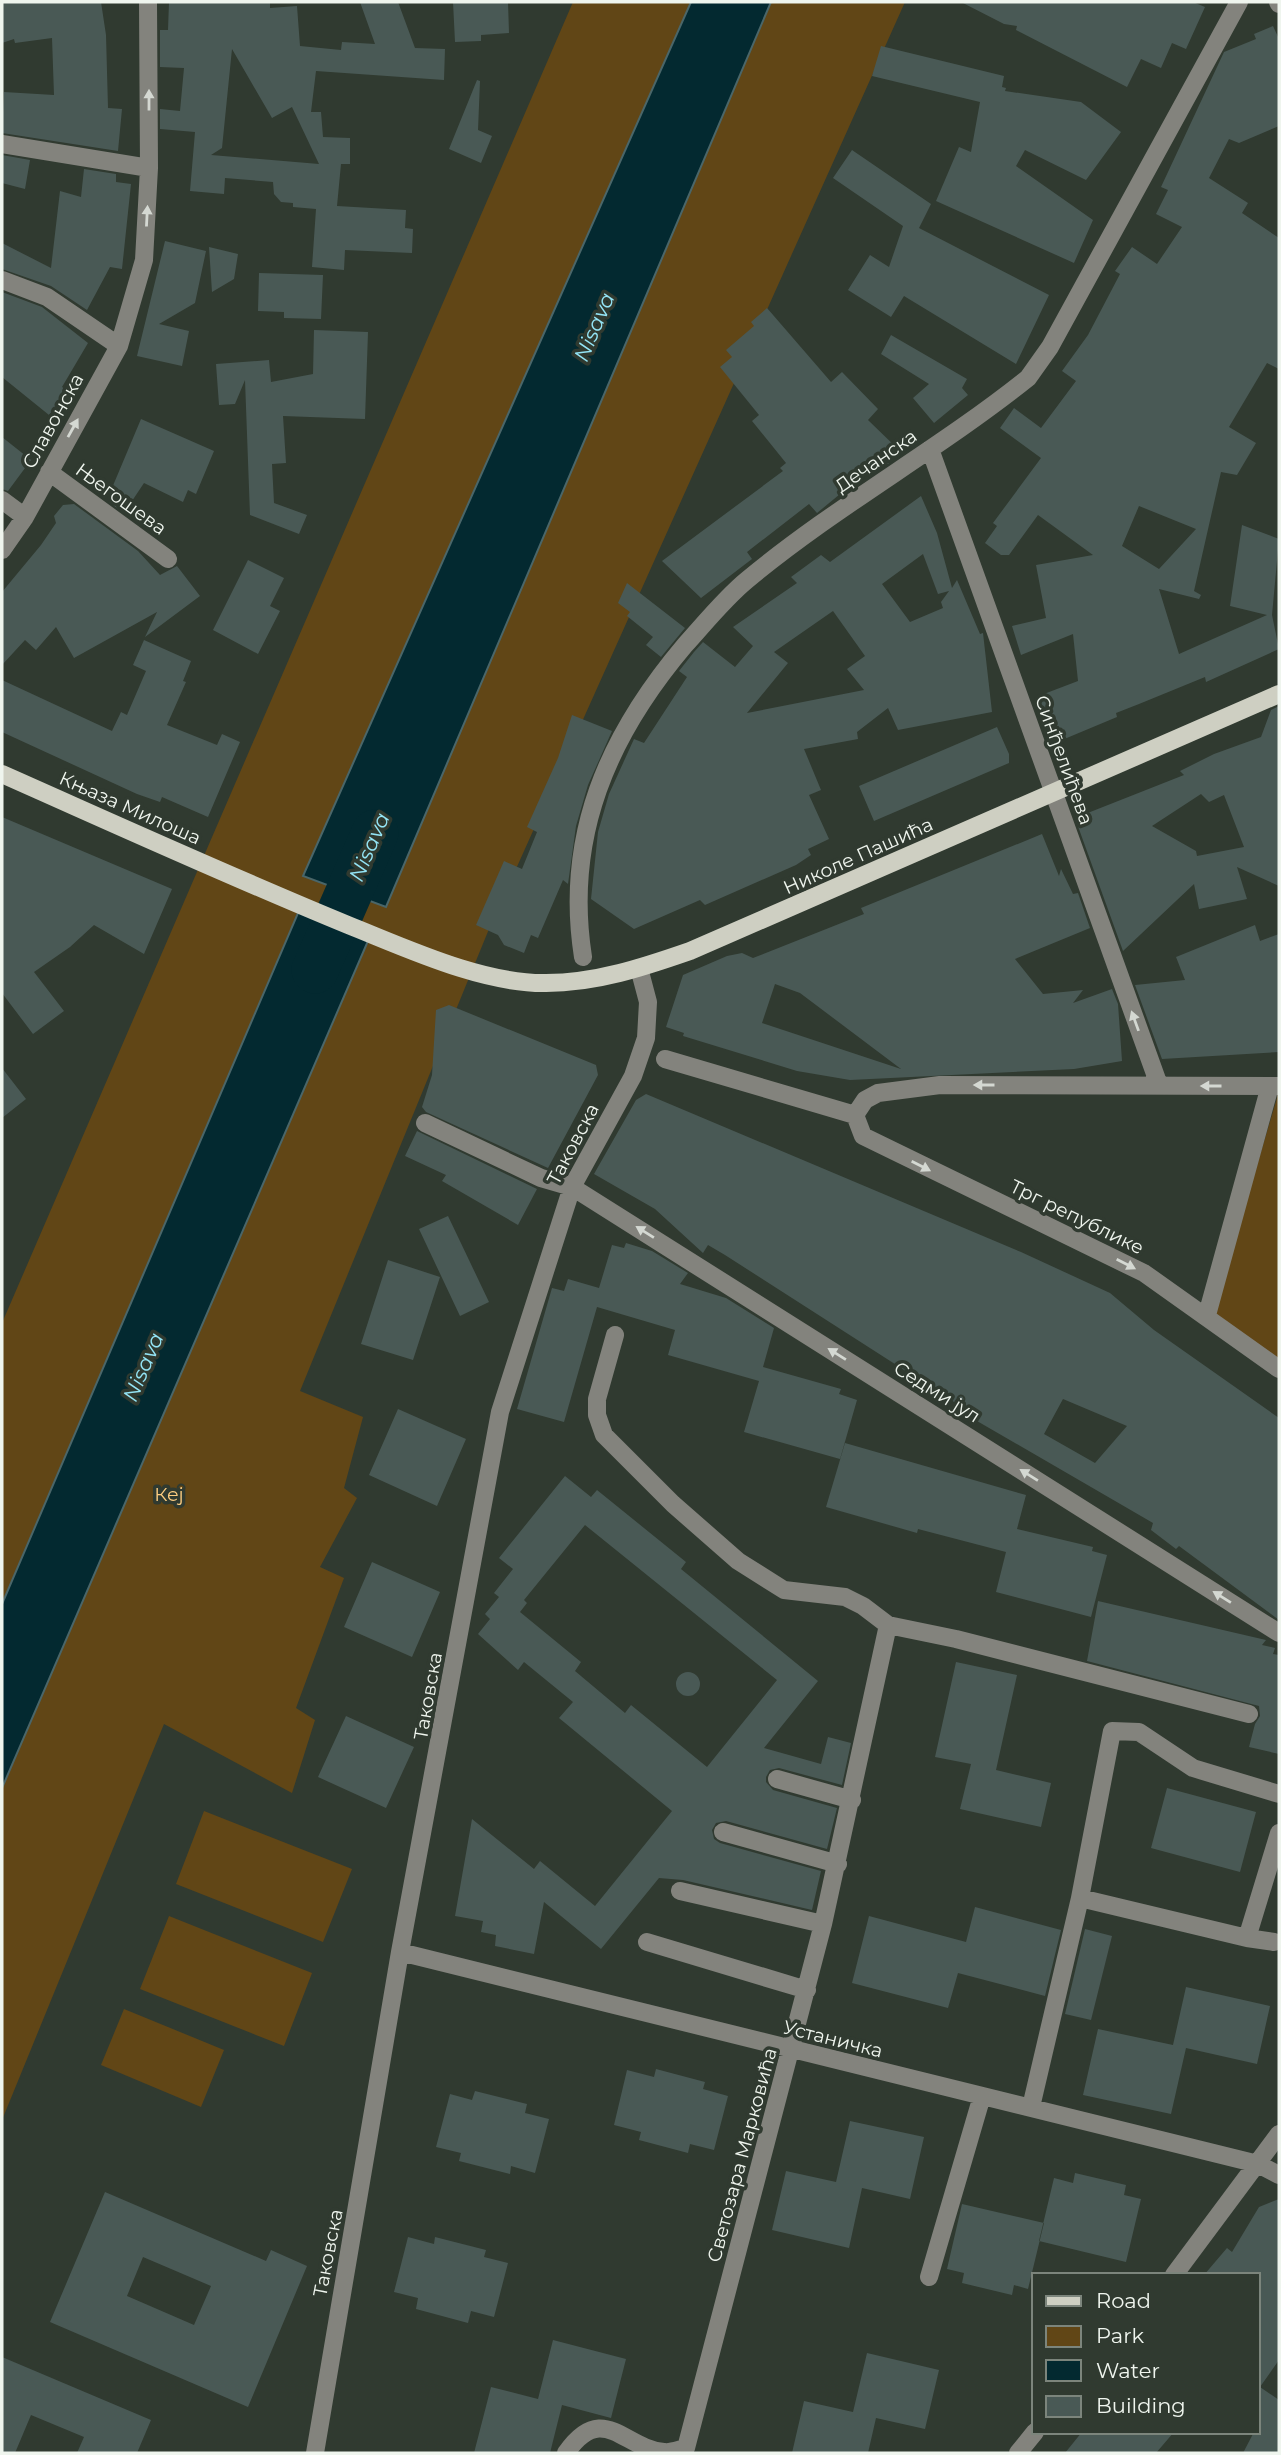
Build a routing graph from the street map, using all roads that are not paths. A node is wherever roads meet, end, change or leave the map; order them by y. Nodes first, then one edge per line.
1 (148, 2) edge
2 (1239, 2) edge
3 (2, 144) edge
4 (149, 168) junction
5 (2, 280) edge
6 (119, 346) junction
7 (930, 449) junction
8 (49, 472) junction
9 (2, 500) edge
10 (25, 517) junction
11 (2, 550) edge
12 (168, 559) dead end
13 (1279, 694) edge
14 (2, 774) edge
15 (1053, 793) junction
16 (583, 957) dead end
17 (437, 961) joint
18 (639, 968) junction
19 (665, 1059) dead end
20 (1159, 1085) junction
21 (1274, 1086) edge
22 (855, 1115) junction
23 (425, 1124) dead end
24 (572, 1187) junction
25 (1207, 1315) junction
26 (615, 1335) dead end
27 (1279, 1369) edge
28 (888, 1625) junction
29 (1279, 1633) edge
30 (1249, 1714) dead end
31 (777, 1779) dead end
32 (1279, 1794) edge
33 (852, 1800) junction
34 (723, 1832) dead end
35 (1279, 1833) edge
36 (838, 1864) junction
37 (680, 1891) dead end
38 (1080, 1898) junction
39 (824, 1924) junction
40 (1247, 1938) junction
41 (647, 1942) dead end
42 (1274, 1942) dead end
43 (400, 1952) junction
44 (807, 1990) junction
45 (791, 2051) junction
46 (982, 2096) junction
47 (1031, 2107) junction
48 (1279, 2134) edge
49 (1258, 2164) junction
50 (1279, 2175) edge
51 (1176, 2273) edge
52 (929, 2277) dead end
53 (1033, 2434) edge
54 (315, 2453) edge
55 (566, 2453) edge
56 (1018, 2453) edge

4 -> 1 street, Славонска
2 - 7 street, Дечанска
3 - 4 street
6 -> 4 street, Славонска
5 - 6 street
8 -> 6 street, Славонска
7 - 15 street, Синђелићева
7 - 16 street, Дечанска
8 - 10 street, Славонска
8 - 12 street, Његошева
9 - 10 street
10 - 11 street, Славонска
13 - 15 main road, Николе Пашића
14 - 17 main road, Књаза Милоша
15 - 18 main road, Николе Пашића
20 -> 15 street, Синђелићева
17 - 18 main road, Николе Пашића
18 - 24 street, Таковска
19 - 22 street
21 -> 20 street
20 -> 22 street
21 - 25 street
22 -> 25 street, Трг републике
23 - 24 street, Седми јул
29 -> 24 street, Седми јул
24 - 43 street, Таковска
25 - 27 street, Трг републике
26 - 28 street
28 - 30 street
28 - 33 street, Светозара Марковића
31 - 33 street
32 - 38 street
33 - 36 street, Светозара Марковића
34 - 36 street
35 - 40 street
36 - 39 street, Светозара Марковића
37 - 39 street
38 - 40 street
38 - 47 street
39 - 44 street, Светозара Марковића
40 - 42 street
41 - 44 street
43 - 45 street, Устаничка
43 - 54 street, Таковска
44 - 45 street, Светозара Марковића
45 - 46 street, Устаничка
45 - 55 street, Светозара Марковића
46 - 47 street, Устаничка
46 - 52 street
47 - 49 street, Устаничка
48 - 49 street
49 - 50 street, Устаничка
49 - 51 street
53 - 56 street

